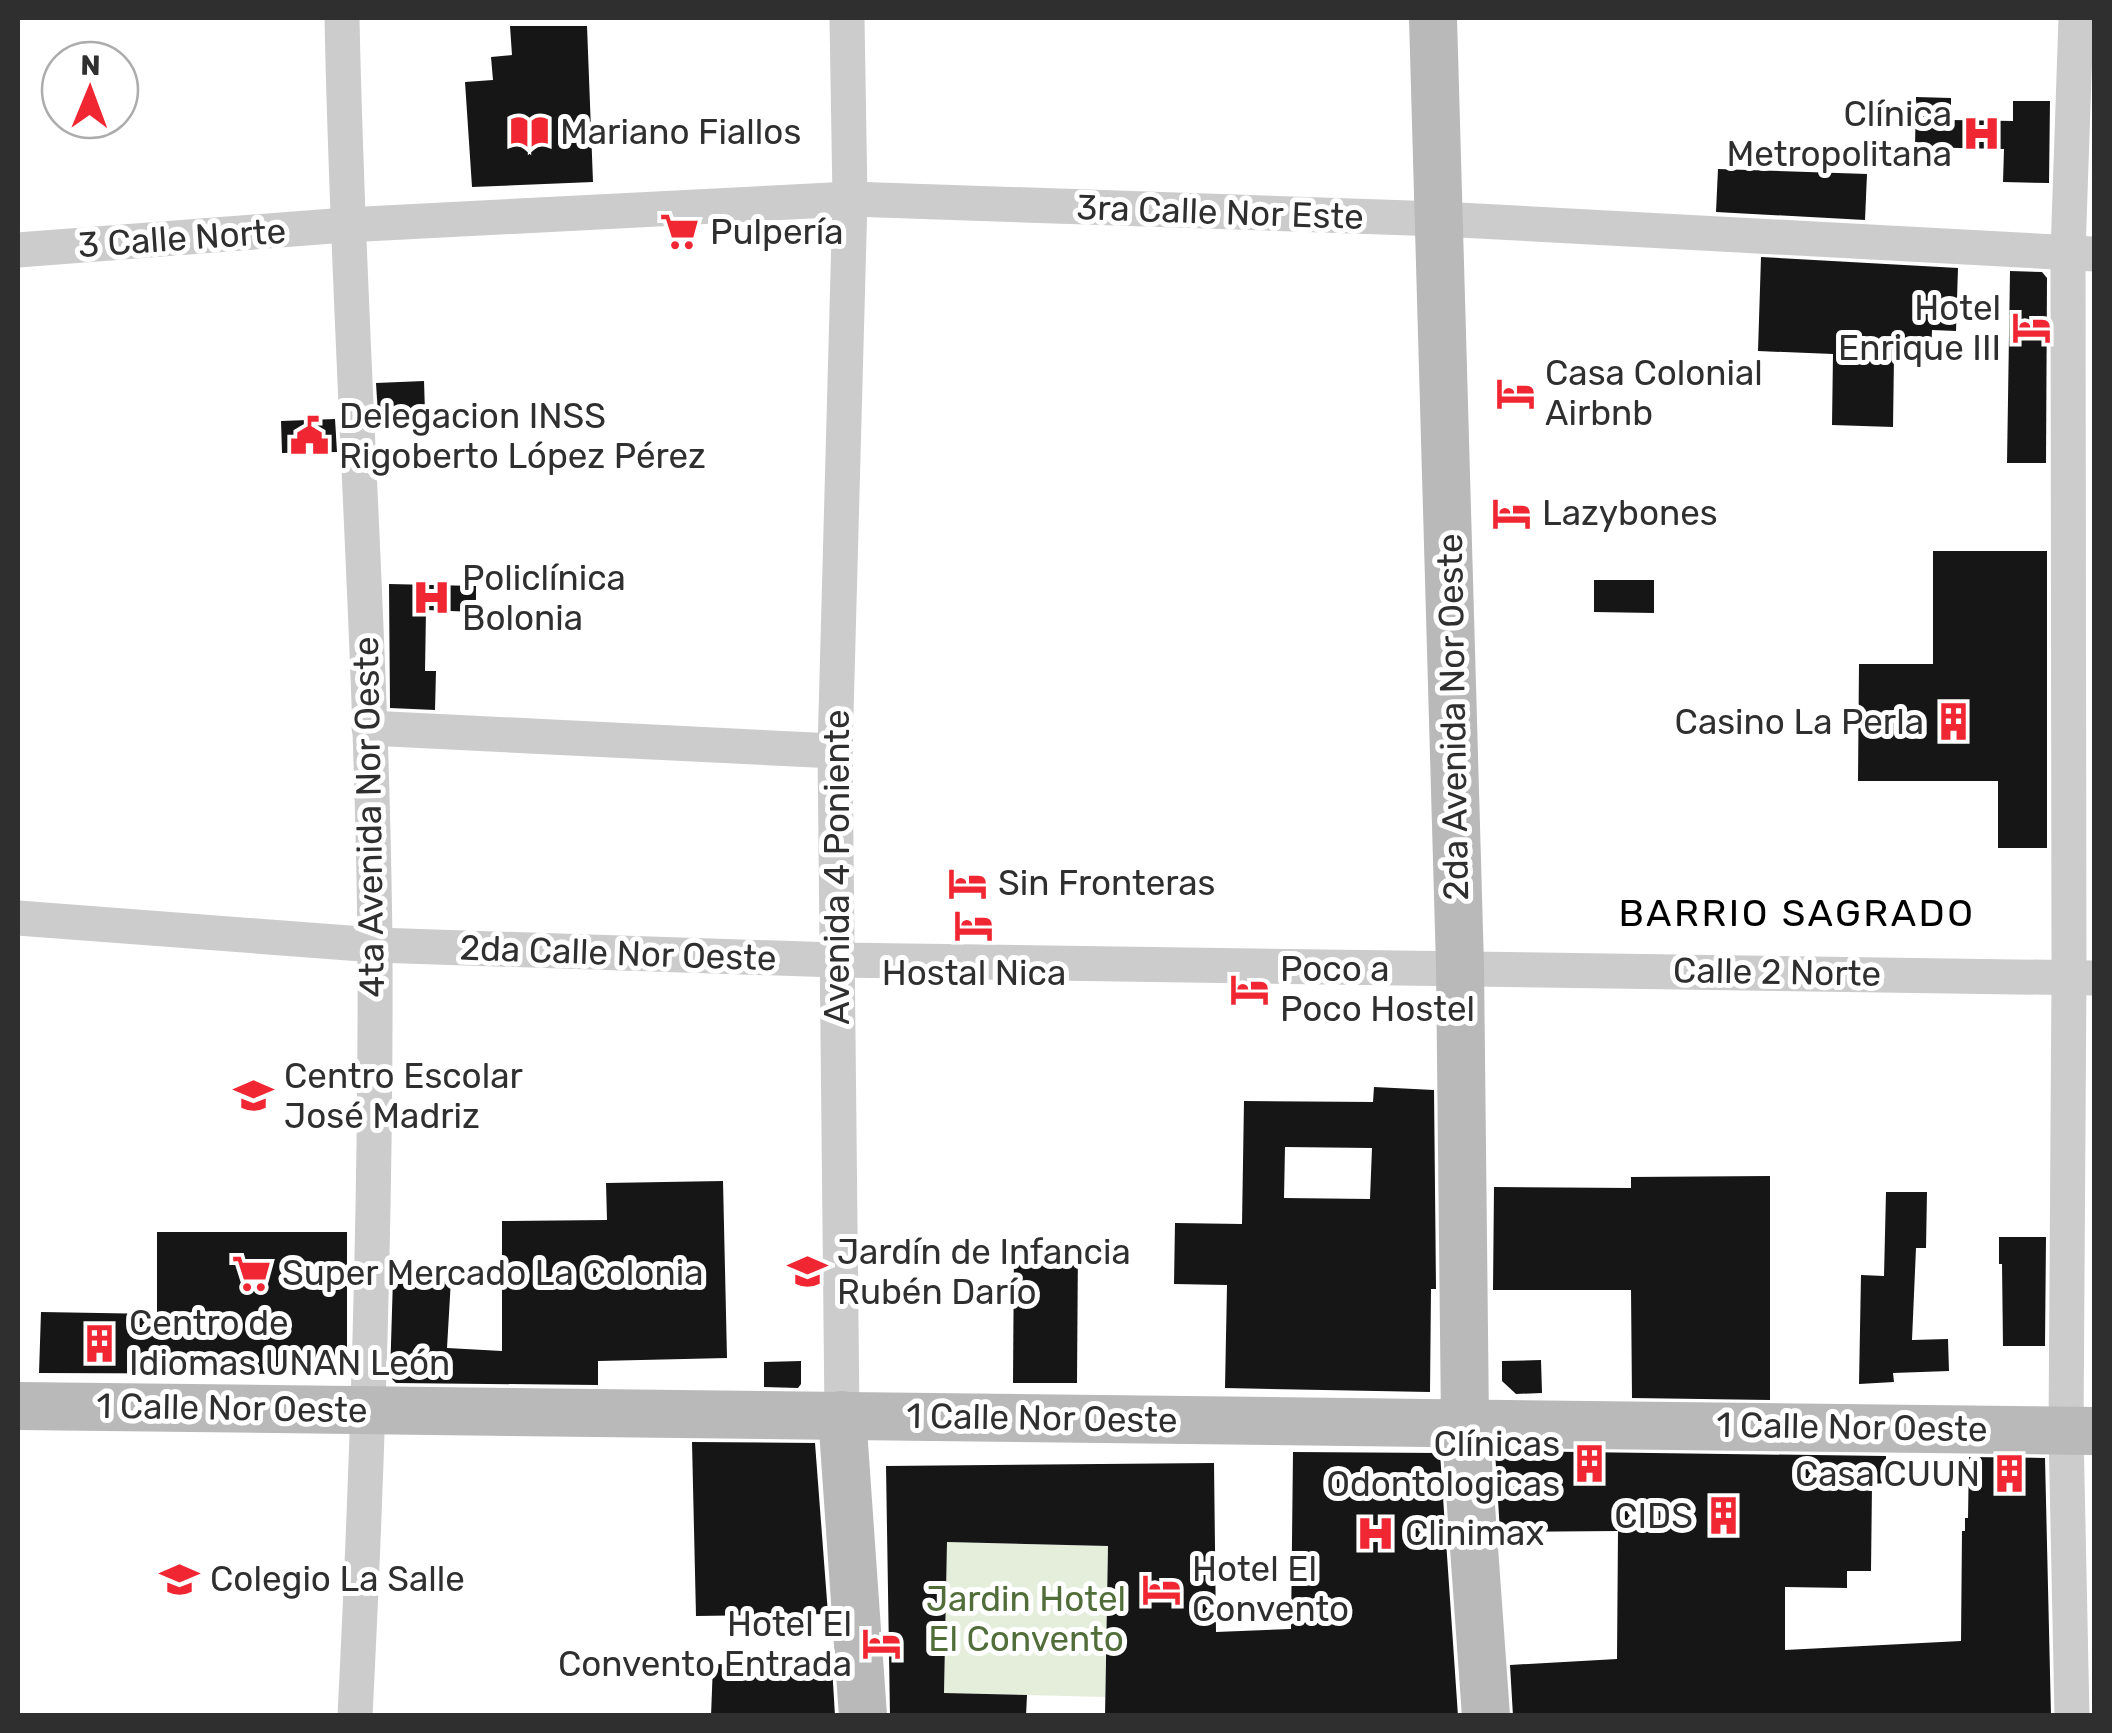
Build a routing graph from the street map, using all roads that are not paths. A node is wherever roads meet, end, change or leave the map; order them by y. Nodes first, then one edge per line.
1 (342, 18) edge
2 (847, 18) edge
3 (1434, 18) edge
4 (2076, 18) edge
5 (850, 199) junction
6 (1440, 219) junction
7 (346, 225) junction
8 (18, 250) edge
9 (2081, 253) edge
10 (369, 728) junction
11 (835, 750) junction
12 (18, 918) edge
13 (374, 945) junction
14 (836, 960) junction
15 (1460, 966) junction
16 (2082, 977) edge
17 (18, 1406) edge
18 (370, 1410) junction
19 (842, 1415) junction
20 (1466, 1422) junction
21 (2080, 1430) edge
22 (355, 1716) edge
23 (864, 1716) edge
24 (1486, 1716) edge
25 (2072, 1716) edge

1 - 7 street, 4ta Avenida Nor Oeste
2 - 5 street, Avenida 4 Poniente
3 - 6 street, 2da Avenida Nor Oeste
4 - 9 street
5 - 6 street, 3ra Calle Nor Este
5 - 7 street, 3ra Calle Nor Este
5 - 11 street, Avenida 4 Poniente
6 - 9 street, 3ra Calle Nor Este
6 - 15 street, 2da Avenida Nor Oeste
7 - 8 street, 3 Calle Norte
7 - 10 street, 4ta Avenida Nor Oeste
9 - 16 street
10 - 11 street
10 - 13 street, 4ta Avenida Nor Oeste
11 - 14 street, Avenida 4 Poniente
12 - 13 street, 2da Calle Nor Oeste
13 - 14 street, 2da Calle Nor Oeste
13 - 18 street, 4ta Avenida Nor Oeste
14 - 15 street, 2da Calle Nor Oeste
14 - 19 street, Avenida 4 Poniente
15 - 16 street, Calle 2 Norte
15 - 20 street, 2da Avenida Nor Oeste
16 - 21 street
17 - 18 street, 1 Calle Nor Oeste
18 - 19 street, 1 Calle Nor Oeste
18 - 22 street, 4ta Avenida Nor Oeste
19 - 20 street, 1 Calle Nor Oeste
19 - 23 street, Avenida 4 Poniente
20 - 21 street, 1 Calle Nor Oeste
20 - 24 street, 2da Avenida Nor Oeste
21 - 25 street

